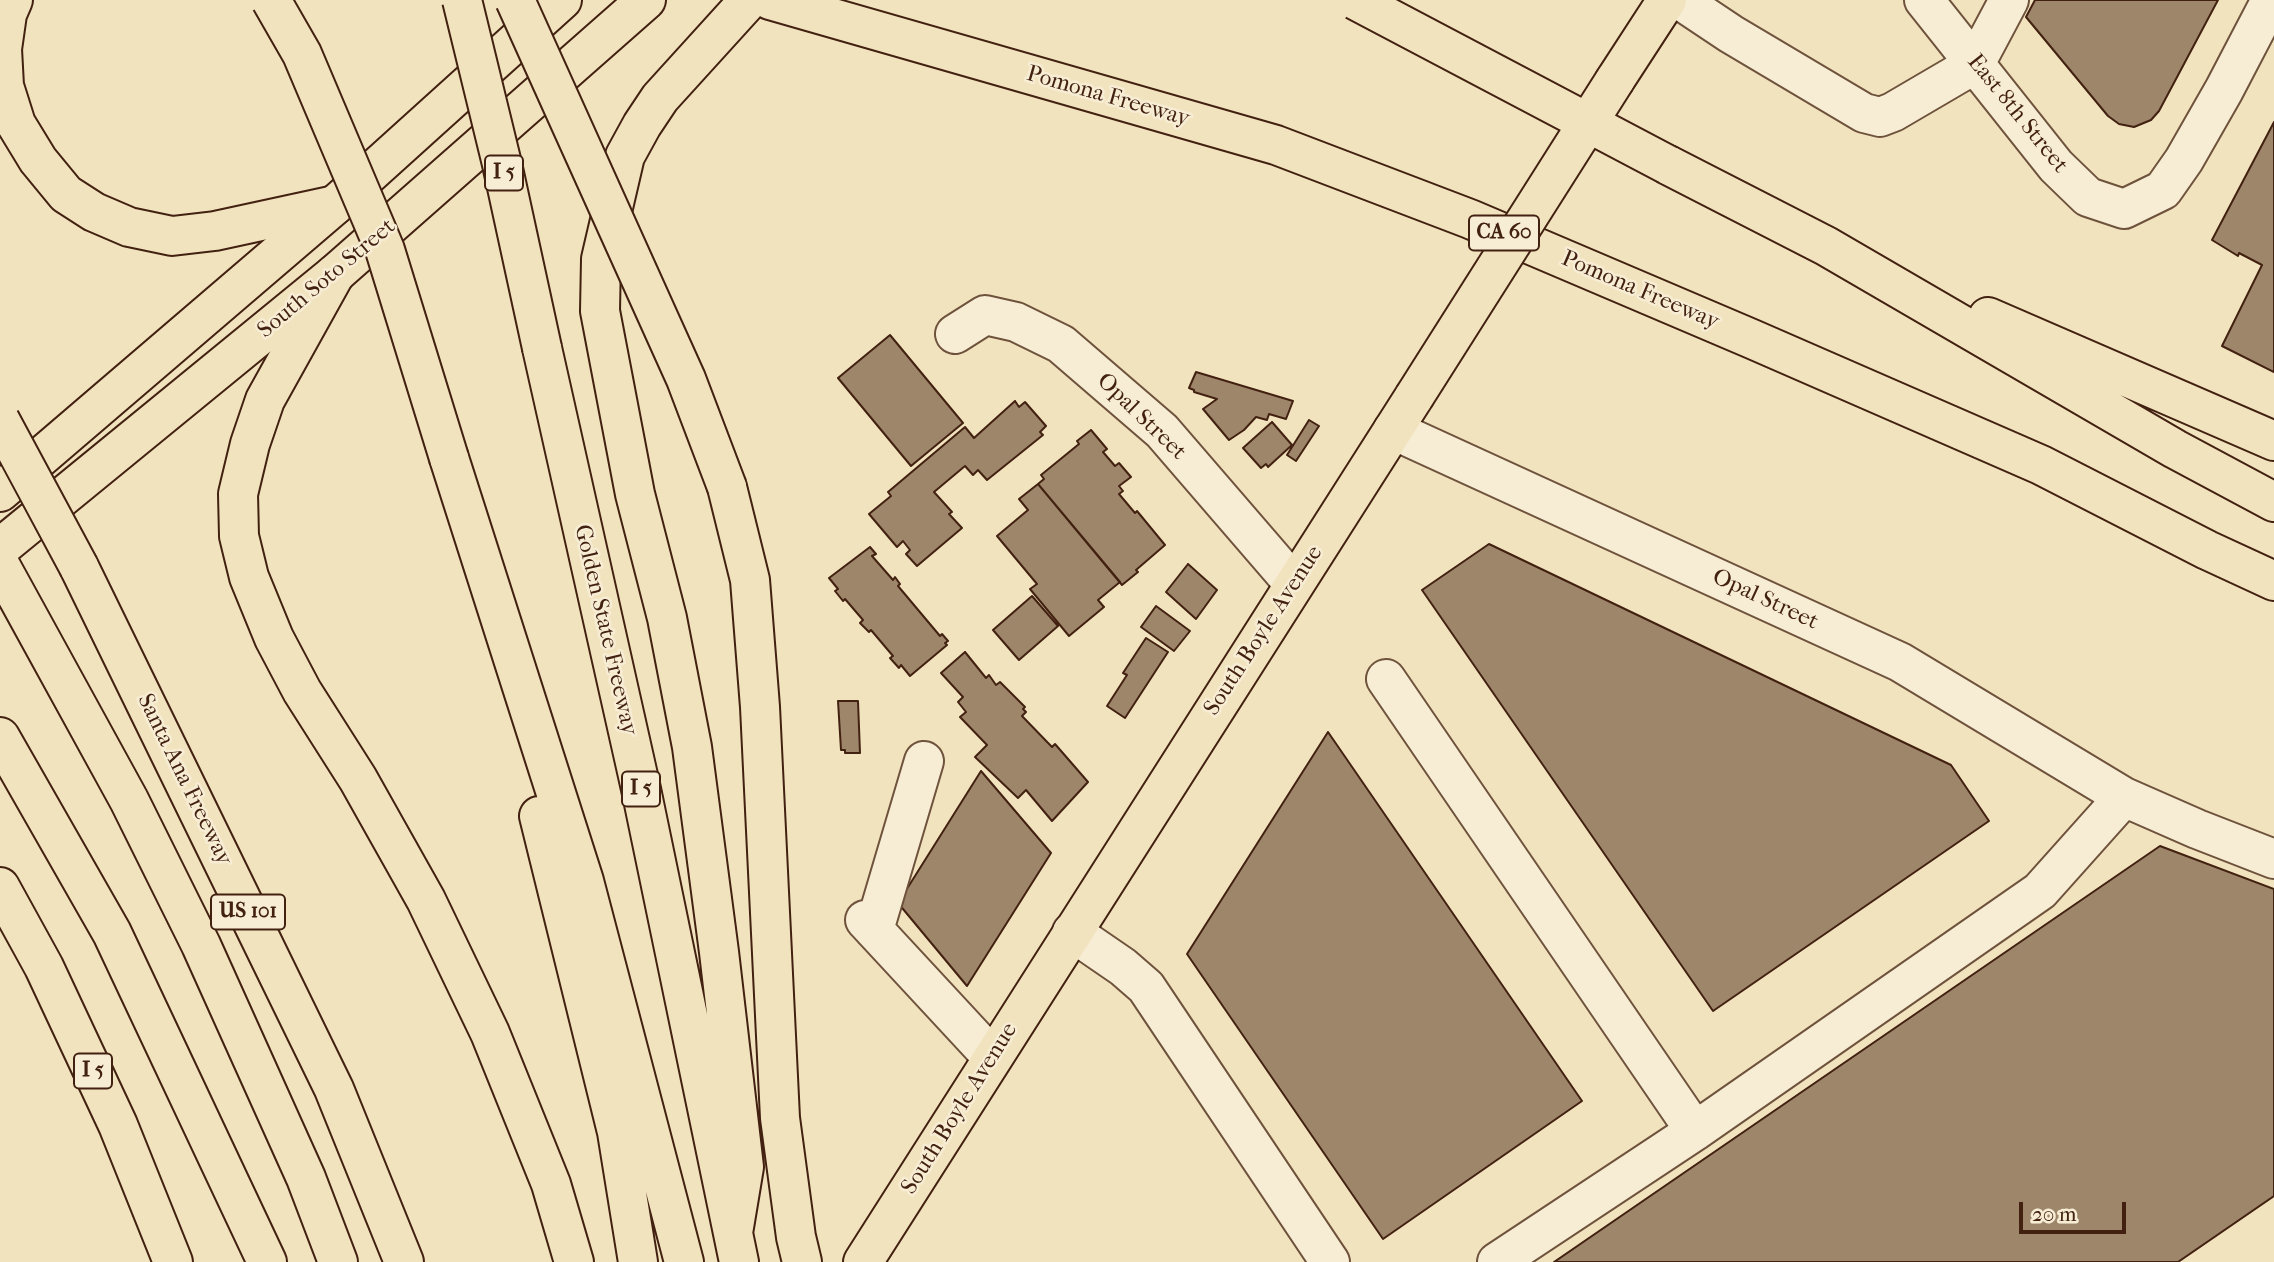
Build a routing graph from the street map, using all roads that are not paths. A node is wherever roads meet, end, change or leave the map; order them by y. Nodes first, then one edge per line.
1 (13, 0) edge
2 (271, 0) edge
3 (462, 0) edge
4 (515, 0) edge
5 (562, 0) edge
6 (749, 0) edge
7 (770, 0) edge
8 (1355, 0) edge
9 (1667, 0) edge
10 (1679, 0) edge
11 (1924, 0) edge
12 (2009, 0) edge
13 (2272, 0) edge
14 (639, 7) edge
15 (1975, 64) junction
16 (335, 205) junction
17 (1826, 246) junction
18 (335, 274) junction
19 (955, 334) dead end
20 (0, 419) edge
21 (1393, 430) junction
22 (2274, 441) edge
23 (449, 457) junction
24 (0, 492) edge
25 (2274, 502) edge
26 (0, 548) edge
27 (2207, 551) junction
28 (0, 565) edge
29 (2274, 581) edge
30 (1294, 584) junction
31 (2274, 590) edge
32 (1386, 679) dead end
33 (0, 737) edge
34 (924, 761) dead end
35 (2124, 797) junction
36 (2274, 859) edge
37 (0, 887) edge
38 (1072, 932) junction
39 (992, 1057) junction
40 (1695, 1131) junction
41 (736, 1247) edge
42 (173, 1262) edge
43 (267, 1262) edge
44 (338, 1262) edge
45 (404, 1262) edge
46 (574, 1262) edge
47 (638, 1262) edge
48 (684, 1262) edge
49 (802, 1262) edge
50 (863, 1262) edge
51 (1330, 1262) edge
52 (1497, 1262) edge

1 - 16 main road
2 - 23 main road, bridge
3 - 41 main road, Golden State Freeway / I 5, bridge
4 - 49 main road, bridge
5 - 16 main road
6 - 41 main road
7 - 27 main road, Pomona Freeway / CA 60
8 - 17 main road, bridge
9 - 21 main road, South Boyle Avenue, bridge
10 - 15 street
11 - 15 street, East 8th Street
12 - 15 street
13 - 15 street, East 8th Street
14 - 18 main road, South Soto Street
16 - 24 main road
17 - 22 main road
17 - 25 main road
18 - 26 main road, South Soto Street
18 - 46 main road
19 - 30 street, Opal Street
20 - 45 main road, Santa Ana Freeway / US 101, bridge
21 - 30 main road, South Boyle Avenue
21 - 35 street, Opal Street
23 - 47 main road
23 - 48 main road
27 - 29 main road
27 - 31 main road
28 - 44 main road, US 101
30 - 38 main road, South Boyle Avenue
32 - 40 street
33 - 43 main road
34 - 39 street
35 - 36 street, Opal Street
35 - 40 street
37 - 42 main road, I 5
38 - 39 main road, South Boyle Avenue
38 - 51 street
39 - 50 main road, South Boyle Avenue
40 - 52 street

